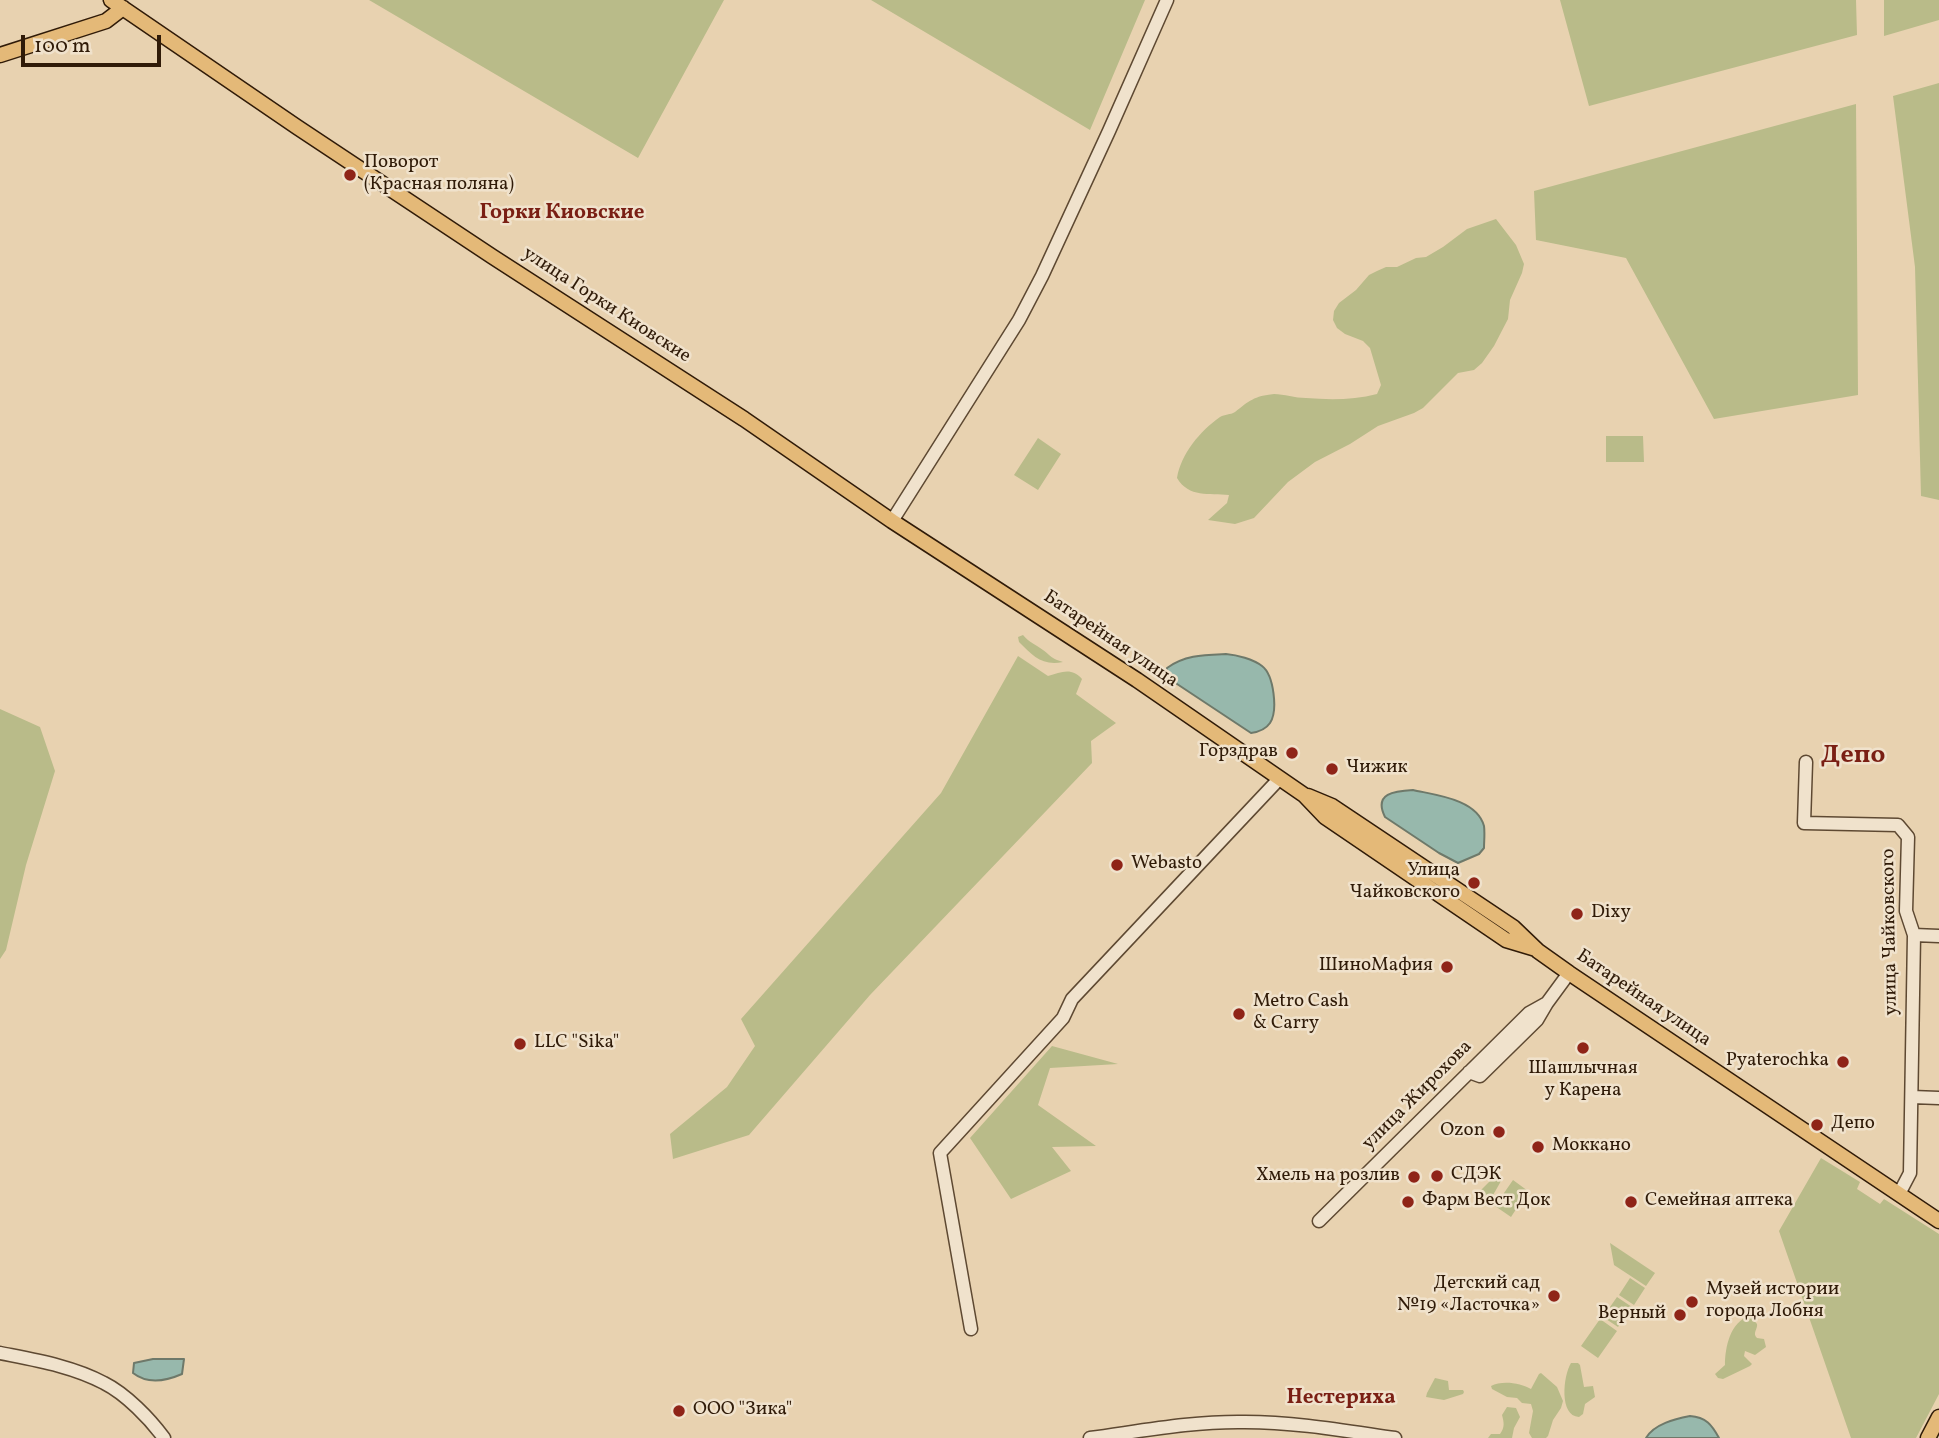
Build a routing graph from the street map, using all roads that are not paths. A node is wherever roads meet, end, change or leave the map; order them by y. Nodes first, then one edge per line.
1 (1167, 0) edge
2 (117, 4) edge
3 (0, 55) edge
4 (892, 521) junction
5 (1806, 762) dead end
6 (1280, 778) junction
7 (1914, 935) junction
8 (1939, 936) edge
9 (1569, 973) junction
10 (1912, 1097) junction
11 (1939, 1098) edge
12 (1899, 1194) junction
13 (1319, 1221) dead end
14 (1939, 1221) edge
15 (971, 1329) dead end
16 (0, 1353) edge
17 (1939, 1417) edge
18 (164, 1438) edge
19 (1090, 1438) edge
20 (1395, 1438) edge
21 (1928, 1438) edge

1 - 4 street
2 - 3 main road
2 - 4 main road, улица Горки Киовские
4 - 6 main road, Батарейная улица
5 - 7 street, улица Чайковского
6 - 9 main road, Батарейная улица
6 - 15 street
7 - 8 street
7 - 10 street, улица Чайковского
9 - 12 main road, Батарейная улица
9 - 13 street, улица Жирохова
10 - 11 street
10 - 12 street, улица Чайковского
12 - 14 main road, Батарейная улица
16 - 18 street
17 - 21 main road
19 - 20 street

